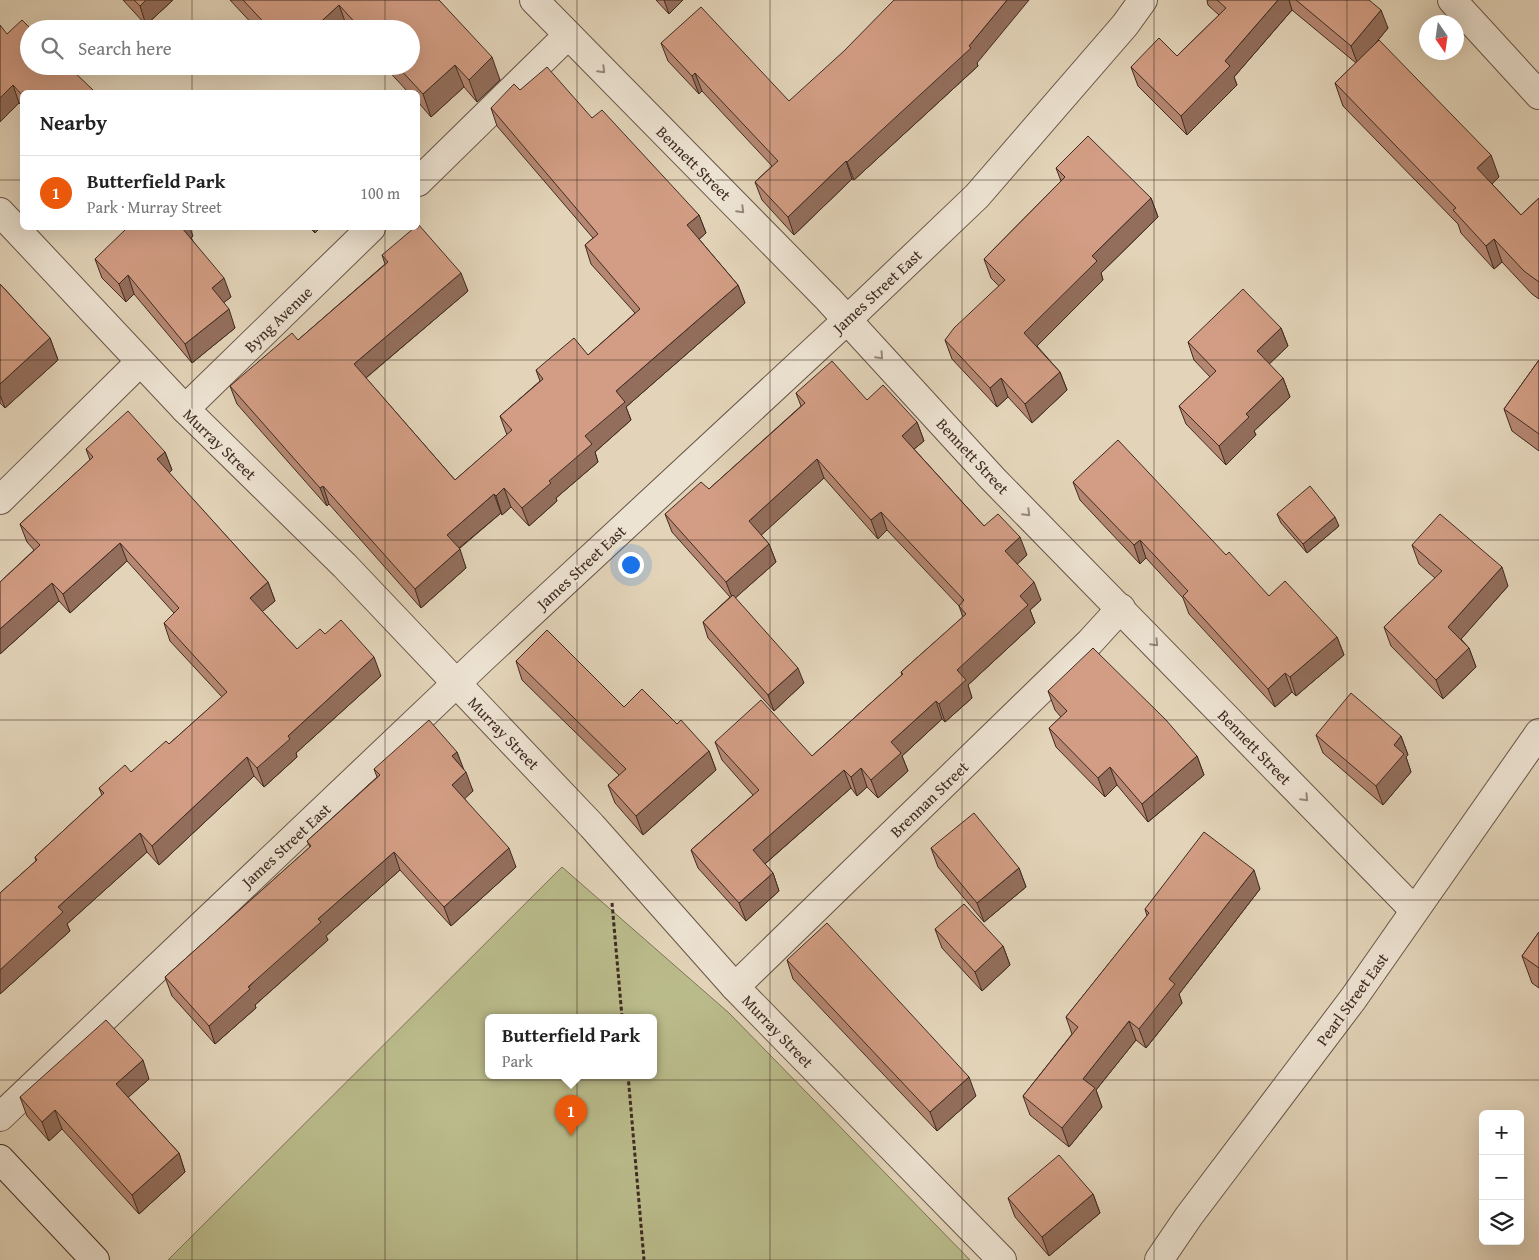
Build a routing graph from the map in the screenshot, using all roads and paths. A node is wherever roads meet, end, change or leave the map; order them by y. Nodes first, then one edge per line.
1 (534, 0) edge
2 (1144, 0) edge
3 (1452, 0) edge
4 (568, 35) junction
5 (1539, 95) edge
6 (420, 180) edge
7 (0, 212) edge
8 (369, 230) edge
9 (847, 320) junction
10 (140, 362) junction
11 (185, 410) junction
12 (0, 500) edge
13 (1122, 608) junction
14 (456, 684) junction
15 (1539, 733) edge
16 (612, 899) dead end
17 (1414, 910) junction
18 (735, 987) junction
19 (622, 1014) edge
20 (628, 1079) edge
21 (0, 1117) edge
22 (0, 1159) edge
23 (95, 1260) edge
24 (644, 1260) edge
25 (1002, 1260) edge
26 (1159, 1260) edge

1 - 4 street, Bennett Street
2 - 9 street, James Street East
3 - 5 street
4 - 6 street
4 -> 9 street, Bennett Street
7 - 10 street, Murray Street
8 - 11 street, Byng Avenue
9 -> 13 street, Bennett Street
9 - 14 street, James Street East
10 - 11 street, Murray Street
10 - 12 street
11 - 14 street, Murray Street
13 -> 17 street, Bennett Street
13 - 18 street, Brennan Street
14 - 18 street, Murray Street
14 - 21 street, James Street East
15 - 17 street, Pearl Street East
16 - 19 path
17 - 26 street, Pearl Street East
18 - 25 street, Murray Street
20 - 24 path
22 - 23 street

